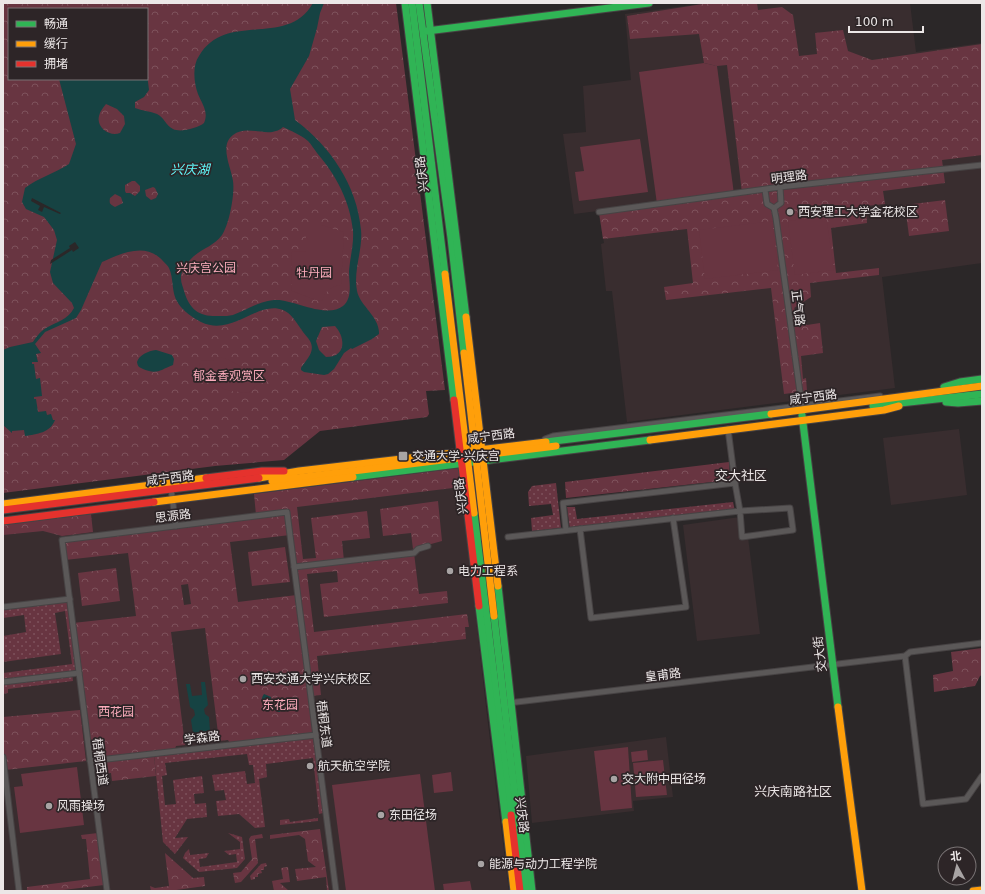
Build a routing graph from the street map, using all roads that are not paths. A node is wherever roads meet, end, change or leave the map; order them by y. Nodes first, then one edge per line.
1 (405, 3) edge
2 (412, 3) edge
3 (419, 3) edge
4 (428, 3) edge
5 (649, 3) edge
6 (431, 31) junction
7 (415, 32) junction
8 (982, 165) edge
9 (780, 187) junction
10 (765, 190) junction
11 (774, 208) junction
12 (599, 212) dead end
13 (982, 379) edge
14 (982, 386) edge
15 (926, 393) junction
16 (982, 394) edge
17 (935, 400) junction
18 (982, 401) edge
19 (802, 413) junction
20 (728, 429) junction
21 (483, 454) junction
22 (468, 456) junction
23 (299, 471) junction
24 (263, 482) junction
25 (735, 483) junction
26 (288, 485) junction
27 (171, 494) junction
28 (3, 504) edge
29 (3, 510) edge
30 (740, 511) junction
31 (287, 512) joint
32 (3, 514) edge
33 (673, 518) junction
34 (3, 521) edge
35 (176, 526) junction
36 (580, 528) junction
37 (566, 530) junction
38 (508, 537) dead end
39 (62, 540) joint
40 (428, 546) dead end
41 (294, 567) junction
42 (70, 599) junction
43 (3, 607) edge
44 (982, 643) edge
45 (905, 656) junction
46 (832, 665) junction
47 (78, 673) junction
48 (3, 682) edge
49 (504, 704) junction
50 (316, 735) junction
51 (3, 757) edge
52 (90, 762) junction
53 (982, 776) edge
54 (982, 890) edge
55 (19, 891) edge
56 (107, 891) edge
57 (336, 891) edge
58 (514, 891) edge
59 (520, 891) edge
60 (526, 891) edge
61 (532, 891) edge
62 (862, 891) edge
63 (973, 891) edge

1 - 7 street
2 - 7 street, 兴庆路
3 - 7 street, 兴庆路
4 - 6 street
5 - 6 street
6 - 7 street
6 - 21 street
7 - 22 street, 兴庆路
7 - 22 street
8 - 9 street, 明理路
9 - 10 street, 明理路
9 - 11 street
10 - 11 street
10 - 12 street, 明理路
11 - 19 street, 正气路
13 - 15 street
14 - 15 street, 咸宁西路
15 - 19 street, 咸宁西路
16 - 17 street, 咸宁西路
17 - 18 street
17 - 19 street, 咸宁西路
19 - 20 street
19 - 21 street, 咸宁西路
19 - 21 street, 咸宁西路
19 - 46 street, 交大街
20 - 21 street
20 - 25 street
21 - 22 street, 咸宁西路
21 - 49 street
22 - 23 street, 咸宁西路
22 - 24 street, 咸宁西路
22 - 26 street
22 - 49 street, 兴庆路
22 - 58 street
23 - 27 street, 咸宁西路
23 - 28 street
24 - 26 street
24 - 27 street, 咸宁西路
25 - 30 street
25 - 37 street
26 - 27 street
27 - 29 street, 咸宁西路
27 - 32 street, 咸宁西路
27 - 34 street
27 - 35 street
30 - 30 street
30 - 33 street
31 - 35 street, 思源路
31 - 41 street, 梧桐东道
33 - 36 street
33 - 36 street
35 - 39 street, 思源路
36 - 37 street
37 - 38 street
39 - 42 street, 梧桐西道
40 - 41 street
41 - 50 street, 梧桐东道
42 - 43 street
42 - 47 street, 梧桐西道
44 - 45 street, 皇甫路
45 - 46 street, 皇甫路
45 - 53 street
46 - 49 street, 皇甫路
46 - 62 street, 交大街
47 - 48 street
47 - 52 street, 梧桐西道
49 - 59 street, 兴庆路
49 - 60 street, 兴庆路
49 - 61 street
50 - 52 street, 学森路
50 - 57 street, 梧桐东道
51 - 55 street
52 - 56 street, 梧桐西道
54 - 63 street

